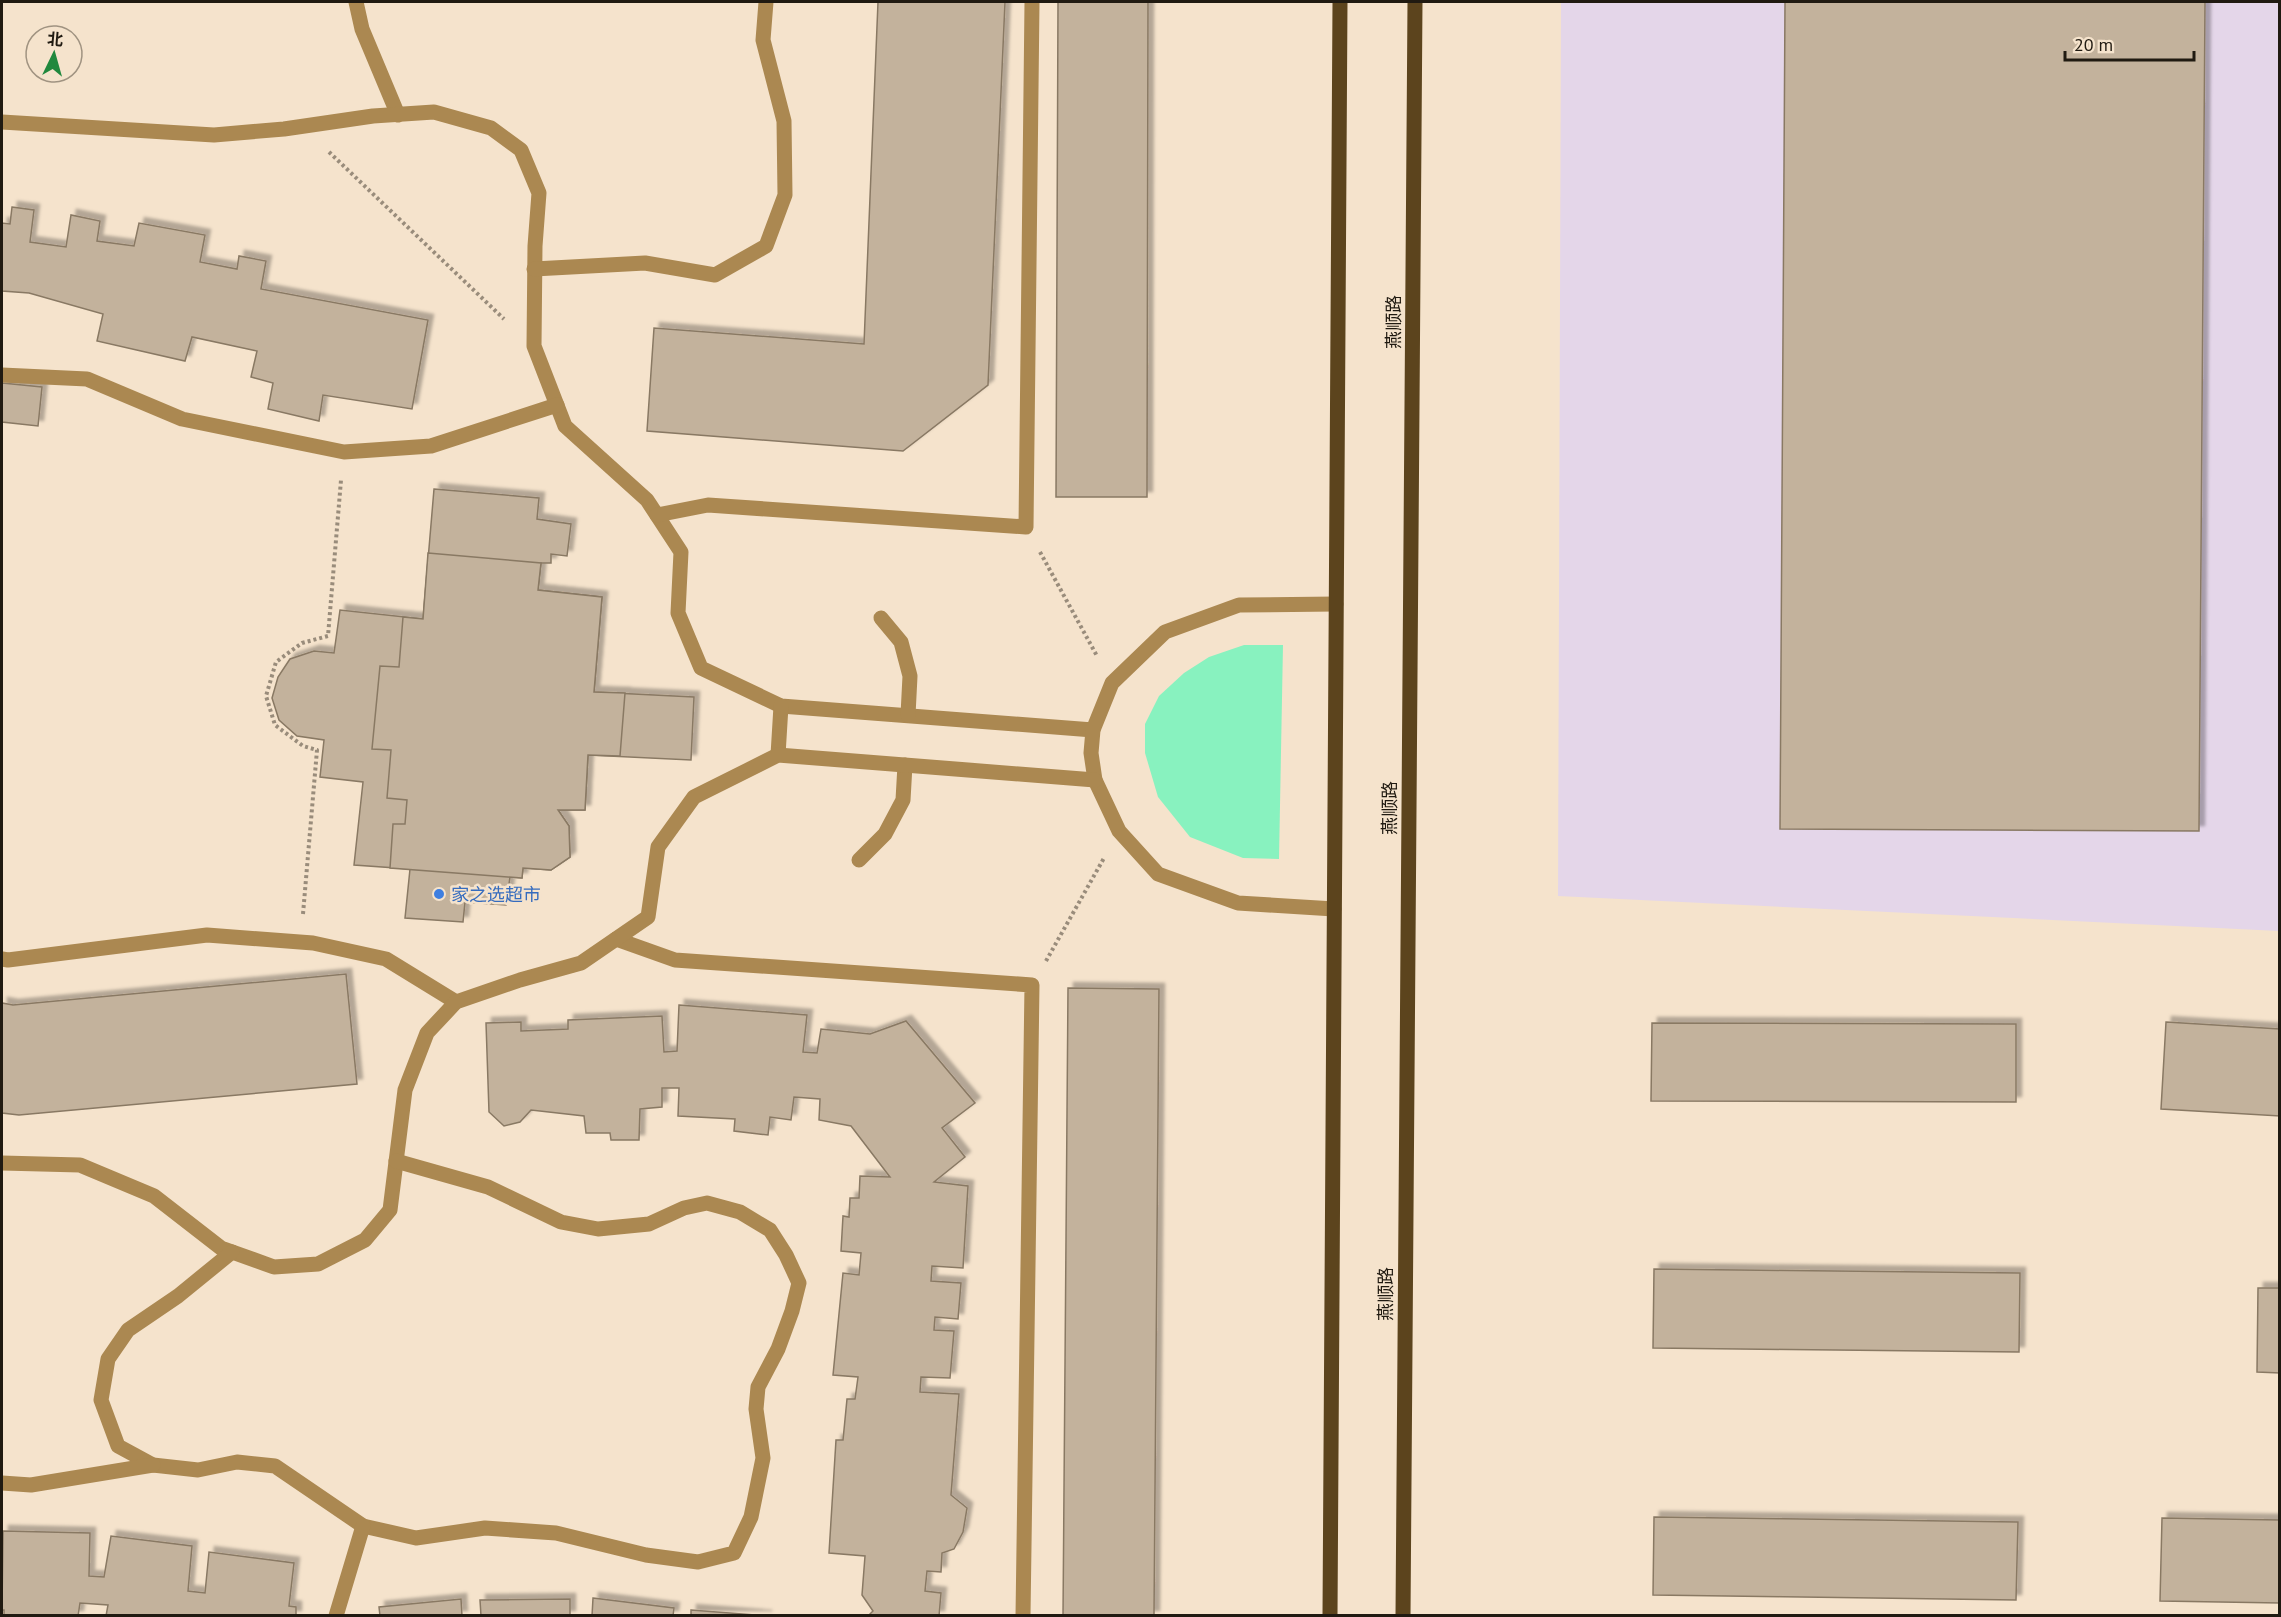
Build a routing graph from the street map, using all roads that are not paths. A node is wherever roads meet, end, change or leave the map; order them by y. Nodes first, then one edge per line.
1 (356, 2) edge
2 (766, 2) edge
3 (1032, 2) edge
4 (1340, 2) edge
5 (1414, 2) edge
6 (398, 115) junction
7 (2, 122) edge
8 (534, 269) junction
9 (2, 375) edge
10 (557, 405) junction
11 (657, 515) junction
12 (1336, 604) junction
13 (880, 618) dead end
14 (781, 705) junction
15 (908, 715) junction
16 (1093, 730) junction
17 (778, 755) junction
18 (905, 765) junction
19 (1095, 780) junction
20 (859, 860) dead end
21 (1334, 909) junction
22 (616, 939) junction
23 (2, 959) edge
24 (456, 1002) junction
25 (396, 1161) junction
26 (2, 1163) edge
27 (232, 1252) junction
28 (153, 1465) junction
29 (2, 1482) edge
30 (363, 1526) junction
31 (336, 1616) edge
32 (1023, 1616) edge
33 (1330, 1616) edge
34 (1403, 1616) edge

1 - 6 lane
2 - 8 lane
3 - 11 lane
4 - 12 main road
5 - 34 main road, 燕顺路
6 - 7 lane
6 - 8 lane
8 - 10 lane
9 - 10 lane
10 - 11 lane
11 - 14 lane
12 - 16 lane
12 - 21 main road
13 - 15 lane
14 - 15 lane
14 - 17 lane
15 - 16 lane
16 - 19 lane
17 - 18 lane
17 - 22 lane
18 - 19 lane
18 - 20 lane
19 - 21 lane
21 - 33 main road
22 - 24 lane
22 - 32 lane
23 - 24 lane
24 - 25 lane
25 - 27 lane
25 - 30 lane
26 - 27 lane
27 - 28 lane
28 - 29 lane
28 - 30 lane
30 - 31 lane

